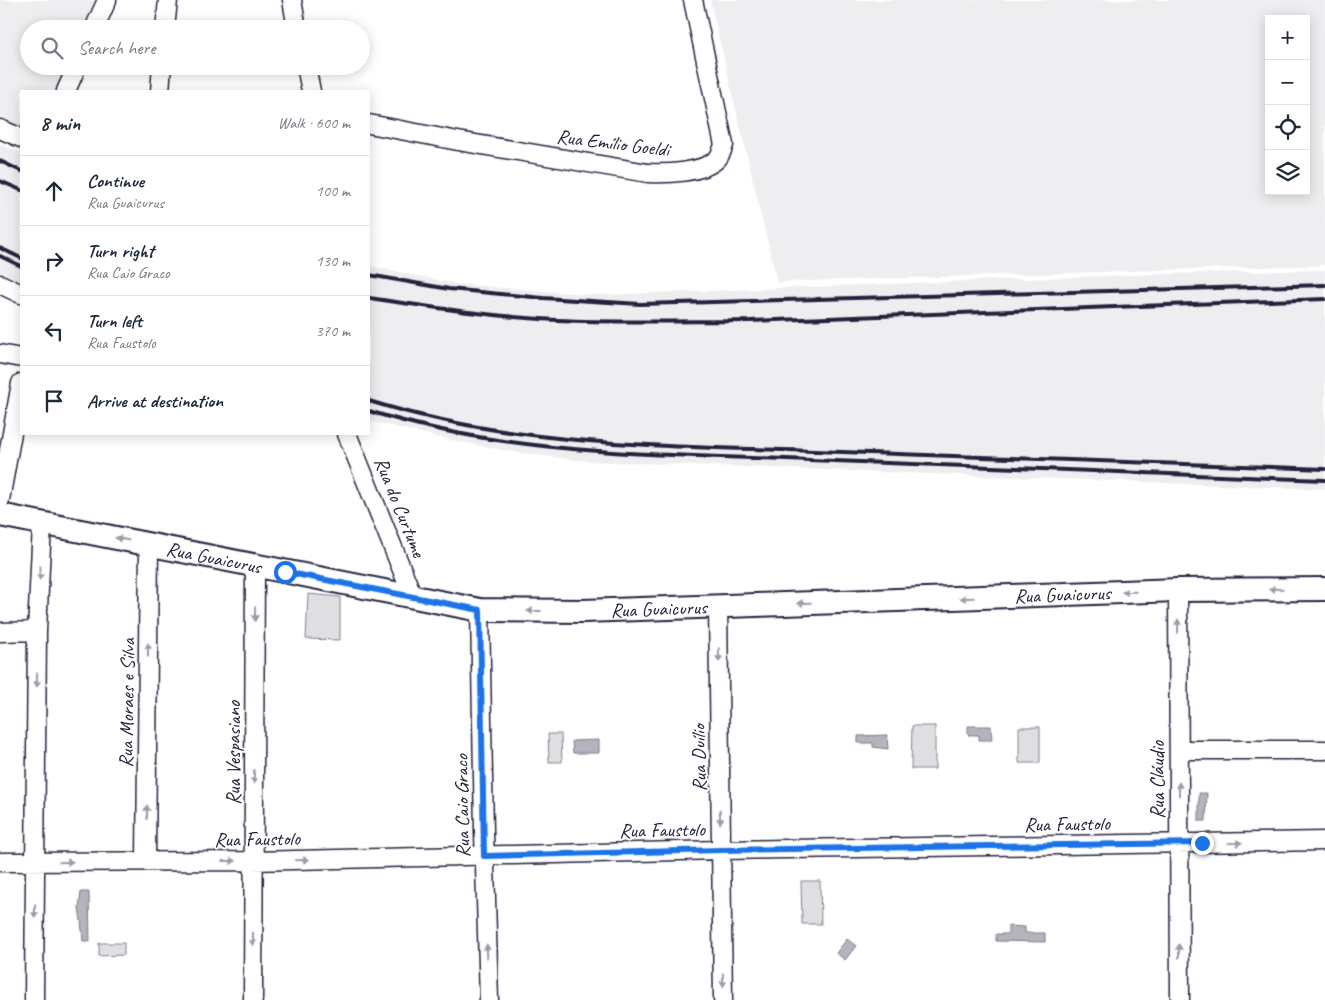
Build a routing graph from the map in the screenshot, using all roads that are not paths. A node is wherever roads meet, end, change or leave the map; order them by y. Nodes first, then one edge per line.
1 (107, 0) edge
2 (168, 0) edge
3 (292, 0) edge
4 (693, 0) edge
5 (98, 20) edge
6 (166, 20) edge
7 (295, 20) edge
8 (73, 75) edge
9 (161, 75) edge
10 (308, 75) edge
11 (66, 90) edge
12 (160, 90) edge
13 (311, 90) edge
14 (370, 124) edge
15 (0, 129) edge
16 (20, 138) edge
17 (0, 284) edge
18 (20, 294) edge
19 (0, 354) edge
20 (20, 358) edge
21 (20, 388) edge
22 (347, 435) edge
23 (0, 500) edge
24 (0, 515) edge
25 (42, 524) junction
26 (149, 544) junction
27 (255, 566) junction
28 (1325, 589) edge
29 (1178, 590) junction
30 (412, 597) junction
31 (718, 606) junction
32 (480, 610) junction
33 (37, 631) junction
34 (0, 632) edge
35 (1179, 750) junction
36 (1325, 750) edge
37 (1325, 841) edge
38 (1179, 843) junction
39 (721, 850) junction
40 (484, 856) junction
41 (146, 861) junction
42 (254, 861) junction
43 (0, 862) edge
44 (35, 862) junction
45 (34, 1000) edge
46 (253, 1000) edge
47 (489, 1000) edge
48 (723, 1000) edge
49 (1180, 1000) edge

1 - 5 street
2 - 6 street
3 - 7 street
4 - 14 street, Rua Emílio Goeldi
8 - 11 street
9 - 12 street
10 - 13 street
15 - 16 street
17 - 18 street
19 - 20 street
21 - 23 street
22 - 30 street, Rua do Curtume
24 - 25 main road, Rua Guaicurus
26 -> 25 main road, Rua Guaicurus
25 -> 33 street
26 - 27 main road, Rua Guaicurus
41 -> 26 street, Rua Moraes e Silva
27 - 30 main road, Rua Guaicurus
27 -> 42 street, Rua Vespasiano
28 -> 29 main road, Rua Guaicurus
29 -> 31 main road, Rua Guaicurus
35 -> 29 street, Rua Cláudio
30 - 32 main road, Rua Guaicurus
31 -> 32 main road, Rua Guaicurus
31 -> 39 street, Rua Duílio
32 - 40 street, Rua Caio Graco
33 - 34 street
33 -> 44 street
35 - 36 street
38 -> 35 street, Rua Cláudio
38 -> 37 street, Rua Faustolo
38 - 39 street, Rua Faustolo
49 -> 38 street, Rua Cláudio
39 - 40 street, Rua Faustolo
39 -> 48 street, Rua Duílio
42 -> 40 street, Rua Faustolo
47 -> 40 street, Rua Caio Graco
41 -> 42 street, Rua Faustolo
44 -> 41 street, Rua Faustolo
42 -> 46 street, Rua Vespasiano
43 - 44 street, Rua Faustolo
44 -> 45 street

